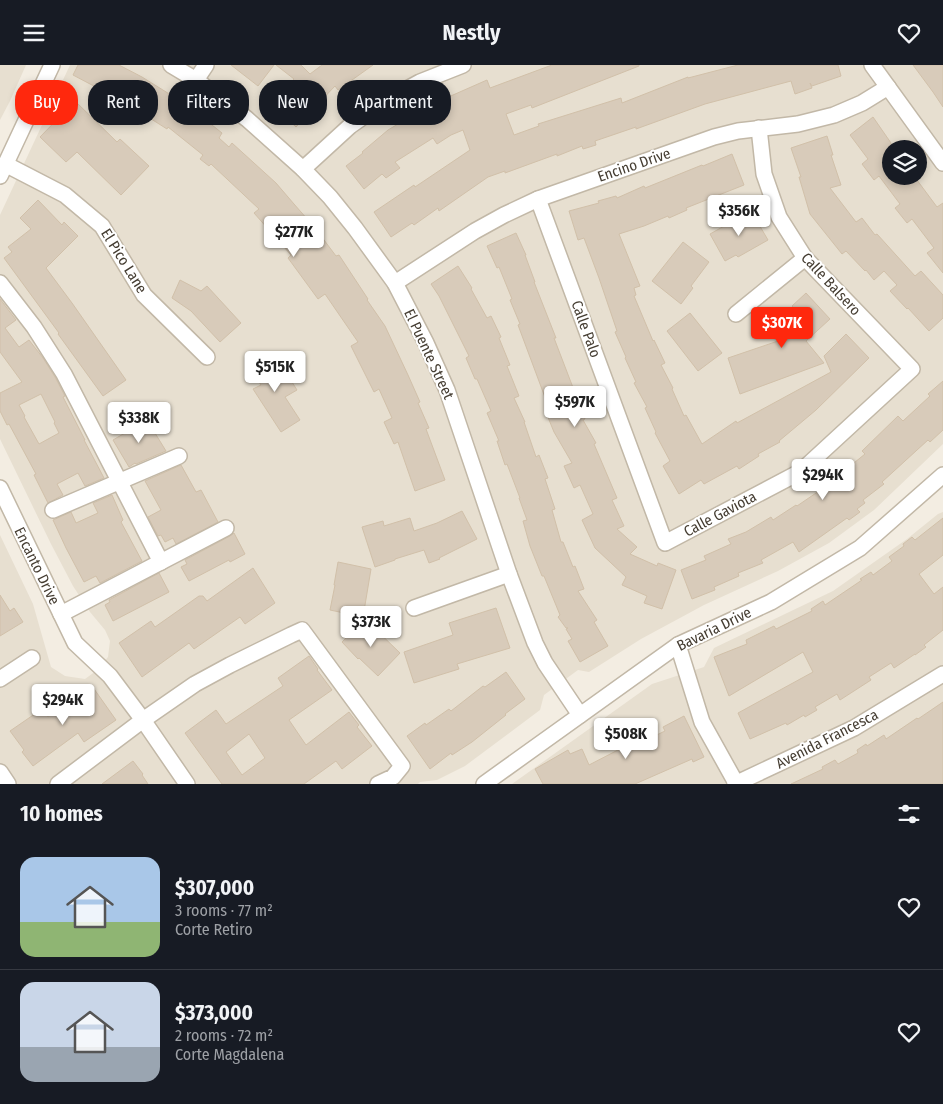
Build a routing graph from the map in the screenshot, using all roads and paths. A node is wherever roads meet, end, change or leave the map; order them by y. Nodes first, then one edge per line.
1 (52, 65) edge
2 (171, 65) edge
3 (206, 65) edge
4 (464, 65) edge
5 (872, 65) edge
6 (196, 80) joint
7 (888, 87) junction
8 (249, 121) edge
9 (759, 128) junction
10 (943, 163) edge
11 (303, 169) junction
12 (3, 170) edge
13 (538, 199) junction
14 (805, 258) junction
15 (0, 283) edge
16 (395, 283) junction
17 (736, 314) dead end
18 (207, 357) dead end
19 (912, 369) joint
20 (179, 456) dead end
21 (941, 481) edge
22 (120, 482) junction
23 (0, 488) edge
24 (53, 510) dead end
25 (226, 527) dead end
26 (664, 543) joint
27 (162, 561) junction
28 (509, 574) junction
29 (414, 608) dead end
30 (60, 614) junction
31 (678, 645) junction
32 (32, 658) dead end
33 (943, 674) edge
34 (0, 679) edge
35 (580, 715) junction
36 (143, 720) junction
37 (0, 772) edge
38 (8, 784) edge
39 (58, 784) edge
40 (188, 784) edge
41 (378, 784) edge
42 (484, 784) edge
43 (735, 784) edge

1 - 12 street
2 - 6 street, El Puente Street
3 - 6 street
4 - 11 street
5 - 7 street
7 - 9 street, Encino Drive
7 - 10 street
8 - 11 street, El Puente Street
9 - 13 street, Encino Drive
9 - 14 street, Calle Balsero
11 - 16 street, El Puente Street
12 - 18 street, El Pico Lane
13 - 16 street, Encino Drive
13 - 26 street, Calle Palo
14 - 17 street
14 - 19 street, Calle Balsero
15 - 22 street
16 - 28 street, El Puente Street
19 - 26 street, Calle Gaviota
20 - 22 street
21 - 31 street, Bavaria Drive
22 - 24 street
22 - 27 street
23 - 30 street, Encanto Drive
25 - 27 street
27 - 30 street
28 - 29 street
28 - 35 street, El Puente Street
30 - 36 street, Encanto Drive
31 - 35 street, Bavaria Drive
31 - 43 street
32 - 34 street
33 - 43 street, Avenida Francesca
35 - 42 street, Bavaria Drive
36 - 39 street
36 - 40 street, Encanto Drive
36 - 41 street
37 - 38 street

